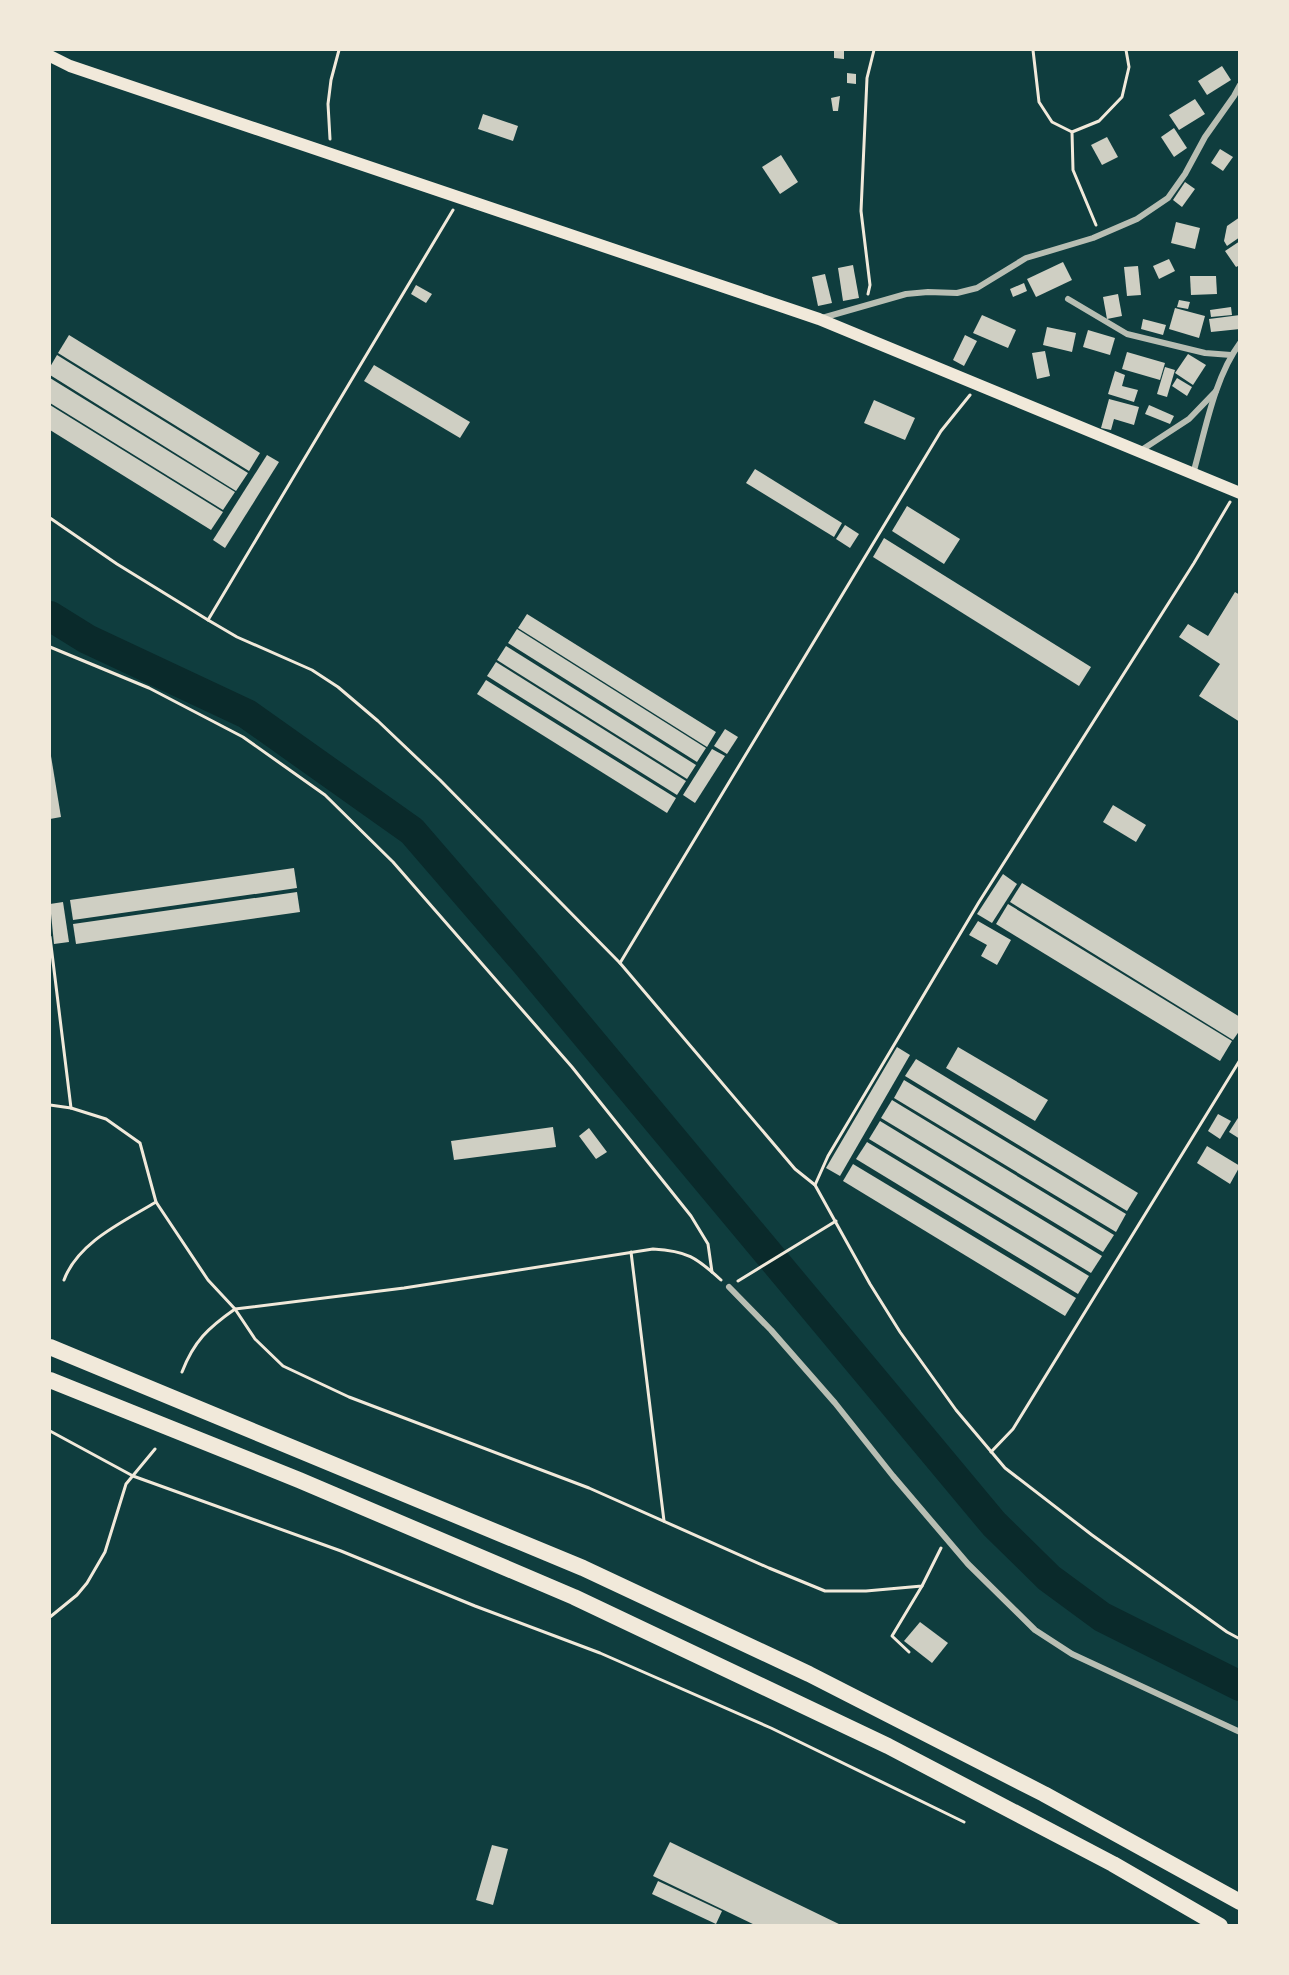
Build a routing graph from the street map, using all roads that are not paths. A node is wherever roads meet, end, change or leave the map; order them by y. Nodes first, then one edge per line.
1 (50, 56) edge
2 (1239, 85) edge
3 (1068, 299) dead end
4 (819, 319) junction
5 (1239, 343) edge
6 (1231, 355) junction
7 (1218, 389) junction
8 (1139, 451) junction
9 (1193, 474) junction
10 (1238, 492) edge
11 (729, 1287) road end
12 (50, 1347) edge
13 (50, 1380) edge
14 (1239, 1732) edge
15 (1239, 1902) edge
16 (1220, 1926) edge

1 - 4 main road
2 - 4 street
3 - 6 street
4 - 8 main road
5 - 6 street
6 - 7 street
7 - 8 street
7 - 9 street
8 - 9 main road
9 - 10 main road
11 - 14 street
12 - 15 highway
13 - 16 highway

